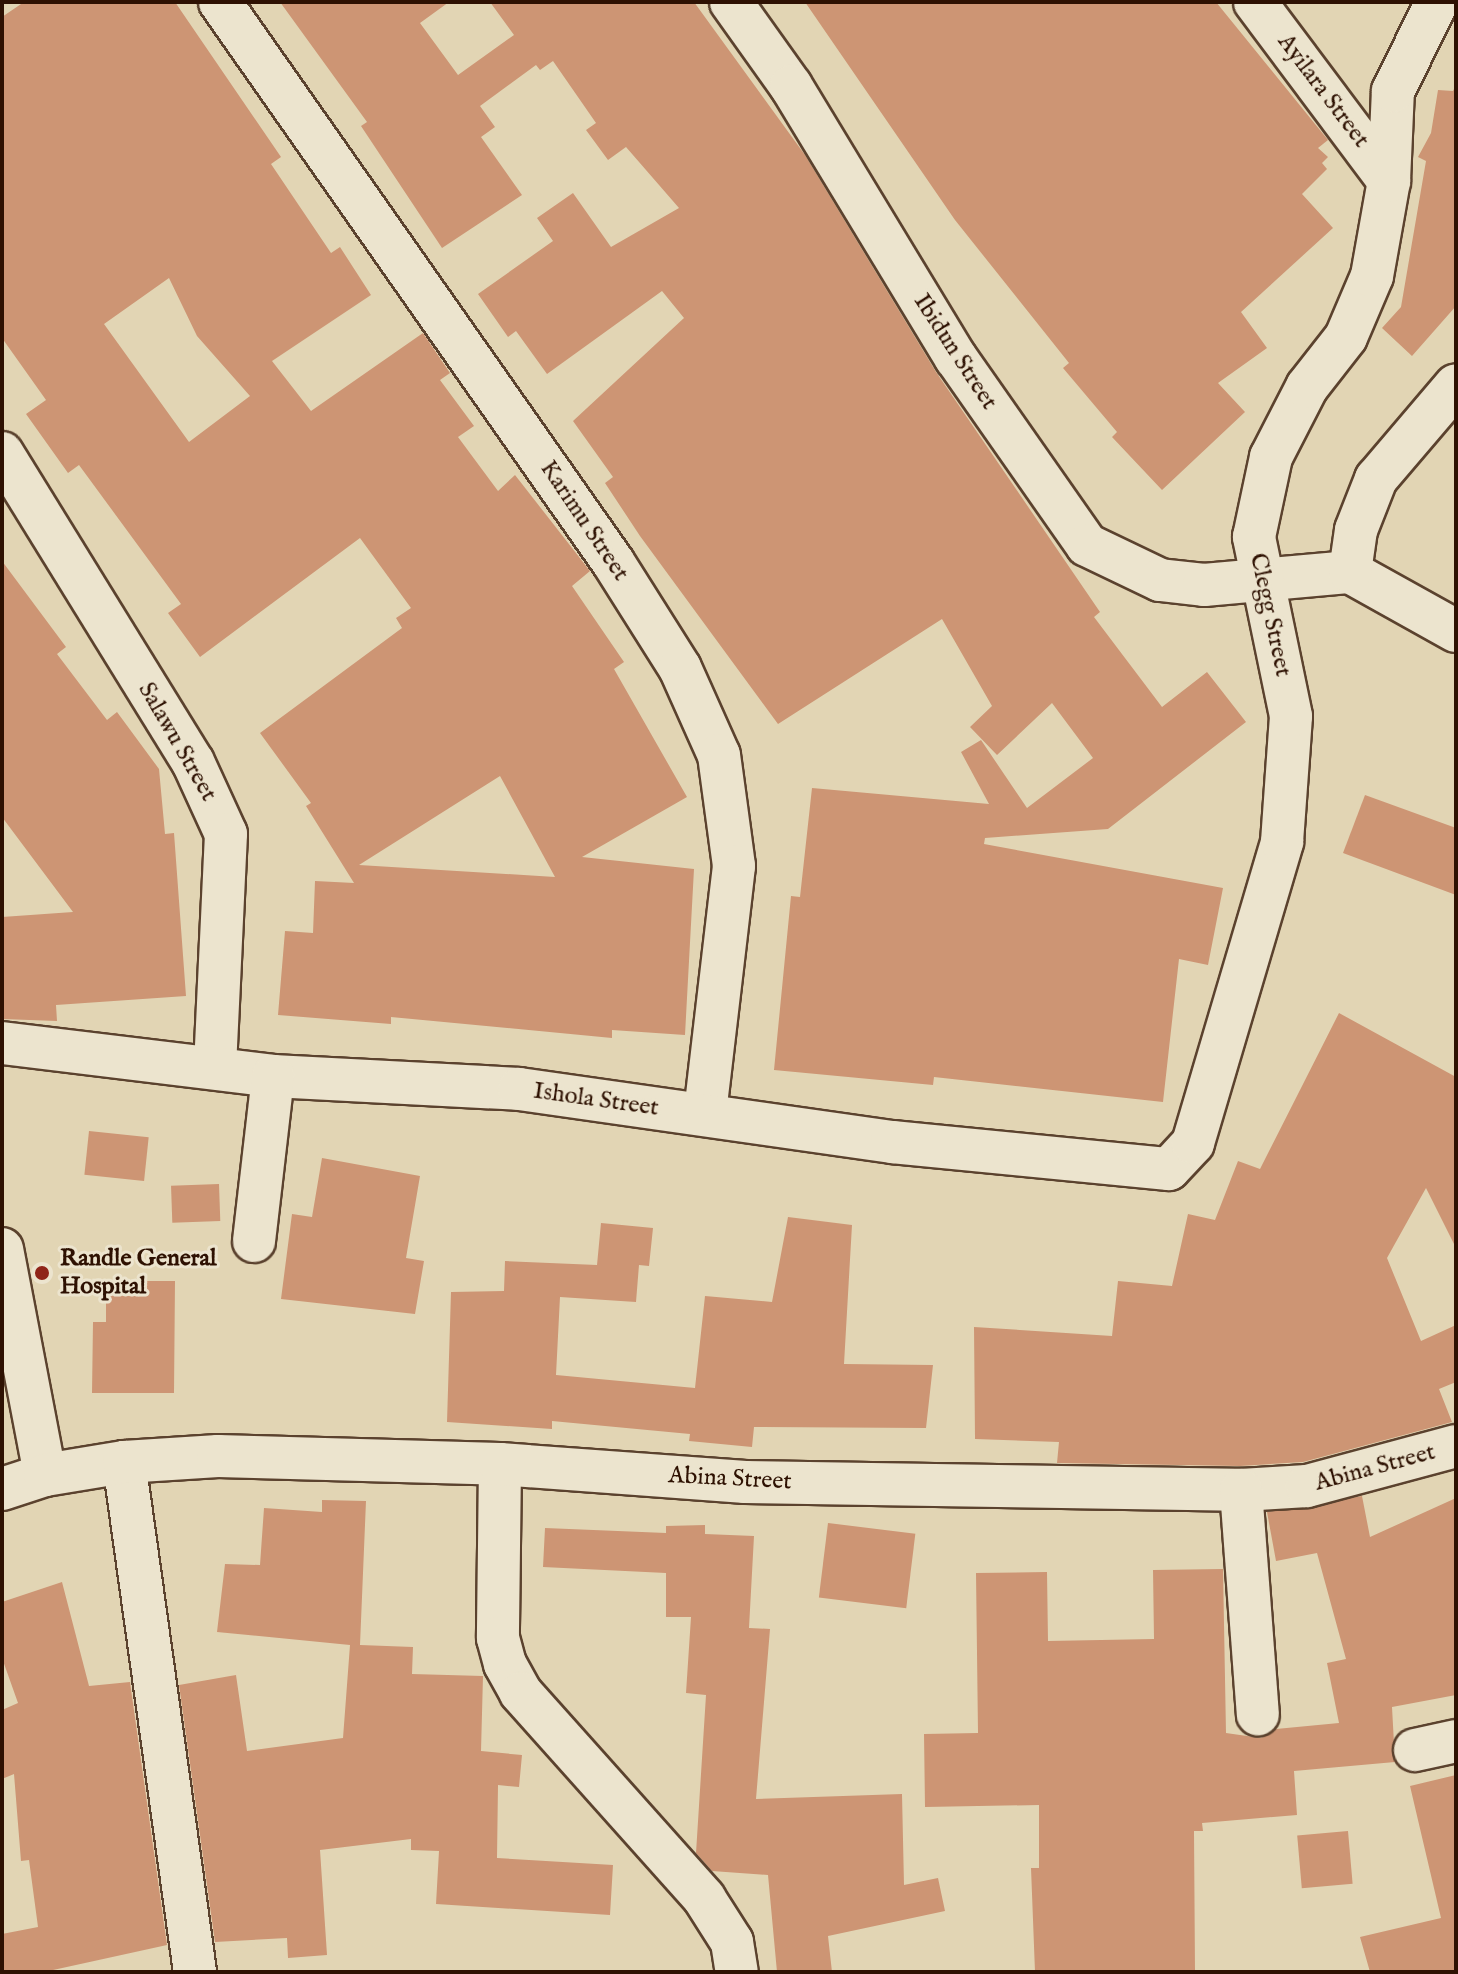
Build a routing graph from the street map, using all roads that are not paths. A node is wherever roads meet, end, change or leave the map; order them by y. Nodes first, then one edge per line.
1 (220, 2) edge
2 (731, 2) edge
3 (1255, 2) edge
4 (1437, 2) edge
5 (1389, 181) junction
6 (1456, 385) edge
7 (2, 453) edge
8 (1350, 572) junction
9 (1261, 576) junction
10 (1456, 631) edge
11 (2, 1043) edge
12 (215, 1067) junction
13 (273, 1076) junction
14 (705, 1114) junction
15 (1184, 1157) joint
16 (254, 1241) dead end
17 (2, 1249) edge
18 (1456, 1446) edge
19 (124, 1462) junction
20 (500, 1464) junction
21 (45, 1475) junction
22 (2, 1489) edge
23 (1241, 1490) junction
24 (1258, 1714) dead end
25 (1456, 1741) edge
26 (1415, 1750) dead end
27 (195, 1972) edge
28 (737, 1972) edge

1 - 14 street, Karimu Street
2 - 9 street, Ibidun Street
3 - 5 street, Ayilara Street
4 - 5 street, Clegg Street
5 - 9 street, Clegg Street
6 - 8 street
7 - 12 street, Salawu Street
8 - 9 street, Ibidun Street
8 - 10 street
9 - 15 street, Clegg Street
11 - 12 street, Ishola Street
12 - 13 street, Ishola Street
13 - 14 street, Ishola Street
13 - 16 street
14 - 15 street, Ishola Street
17 - 21 street
18 - 23 street, Abina Street
19 - 20 street, Abina Street
19 - 21 street, Abina Street
19 - 27 street
20 - 23 street, Abina Street
20 - 28 street
21 - 22 street, Abina Street
23 - 24 street
25 - 26 street

